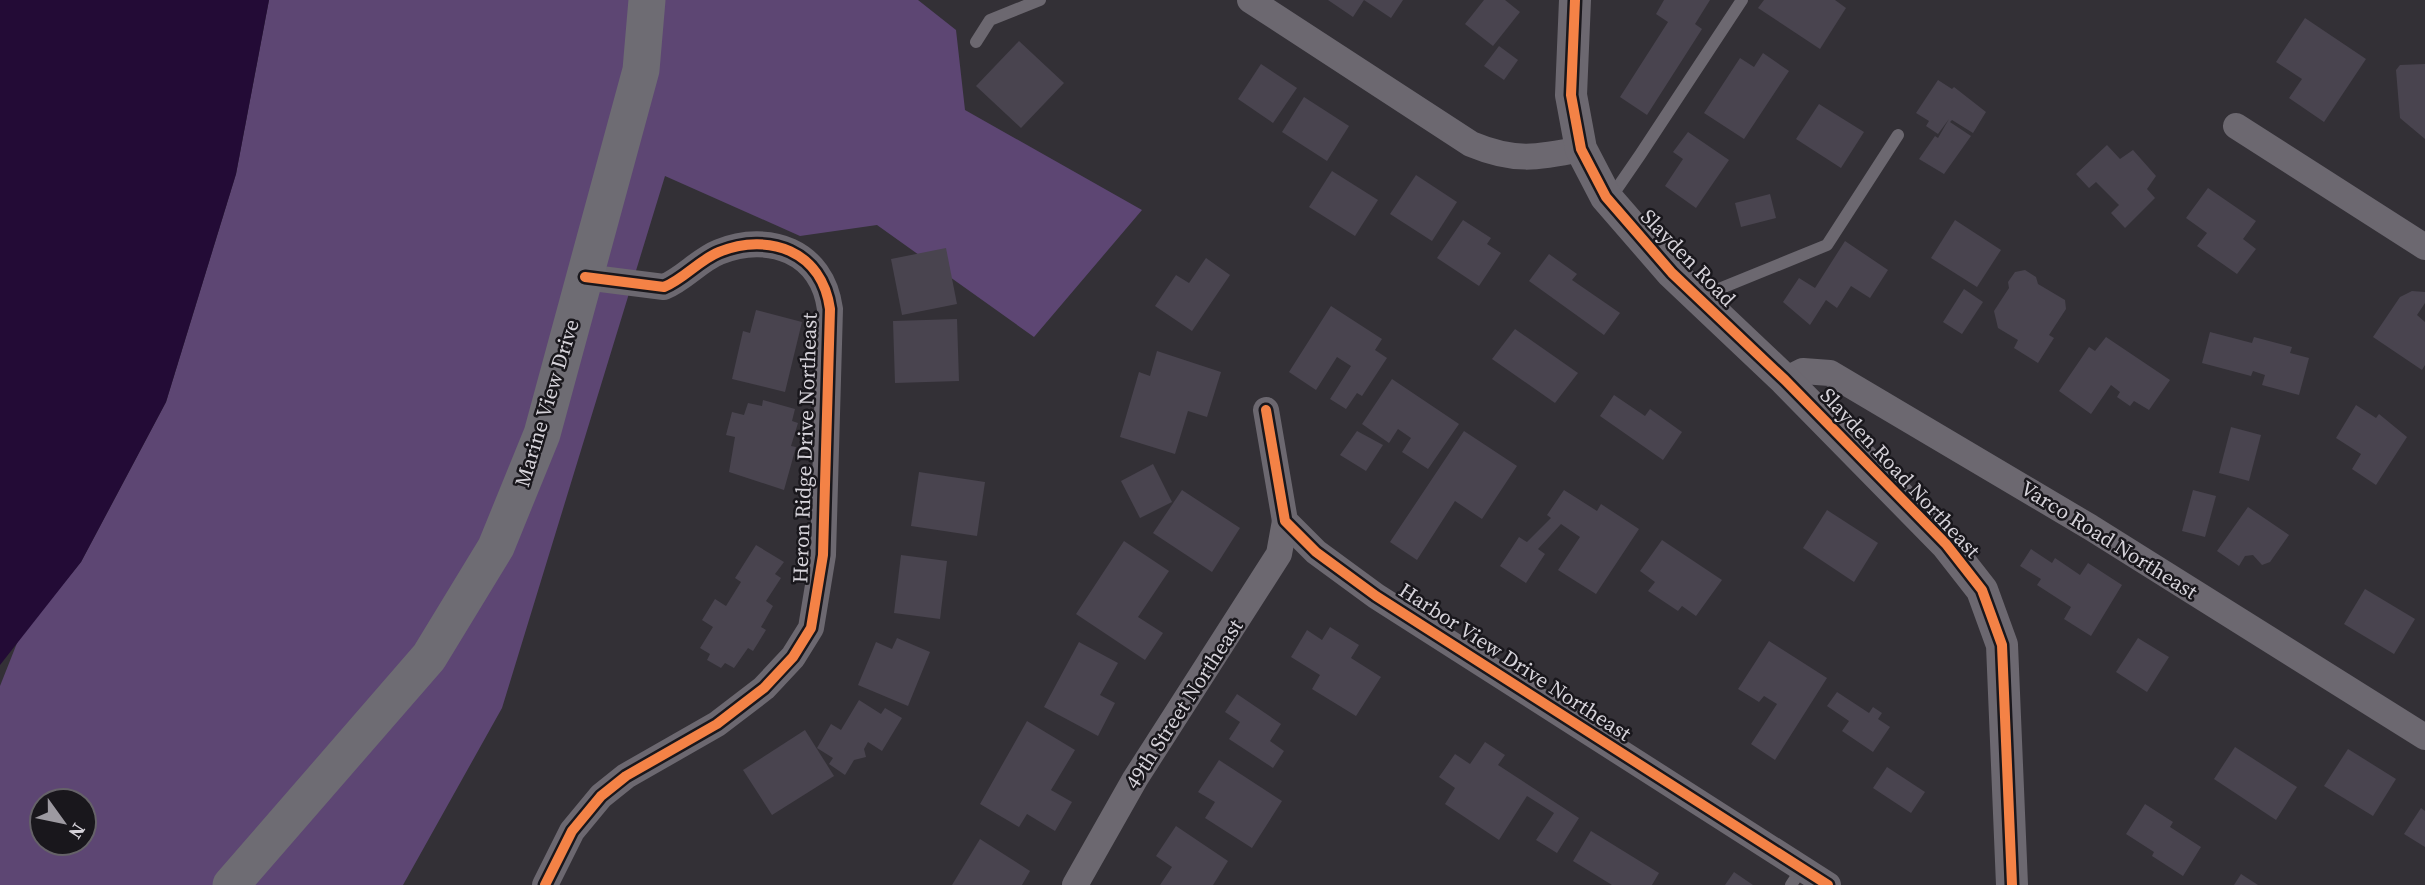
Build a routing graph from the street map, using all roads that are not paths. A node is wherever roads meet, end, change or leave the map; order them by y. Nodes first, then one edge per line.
1 (647, 0) edge
2 (1040, 0) edge
3 (1250, 0) edge
4 (1575, 0) edge
5 (1742, 0) edge
6 (975, 42) dead end
7 (2236, 126) dead end
8 (1898, 135) dead end
9 (1581, 149) junction
10 (1606, 197) junction
11 (2425, 247) edge
12 (585, 277) junction
13 (1701, 301) junction
14 (1785, 380) junction
15 (1266, 410) dead end
16 (1285, 521) junction
17 (2425, 737) edge
18 (1796, 877) edge
19 (231, 885) edge
20 (545, 885) edge
21 (1075, 885) edge
22 (1828, 885) edge
23 (2012, 885) edge

1 - 12 main road, Marine View Drive
2 - 6 lane
3 - 9 street
4 - 9 street
5 - 10 lane
7 - 11 street
8 - 13 lane
9 - 10 street, Slayden Road
10 - 13 street, Slayden Road
12 - 19 main road, Marine View Drive
12 - 20 street, Heron Ridge Drive Northeast
13 - 14 street, Slayden Road
14 - 17 street, Varco Road Northeast
14 - 23 street, Slayden Road Northeast
15 - 16 street
16 - 18 street, Harbor View Drive Northeast
16 - 21 street, 49th Street Northeast
18 - 22 street, Harbor View Drive Northeast

